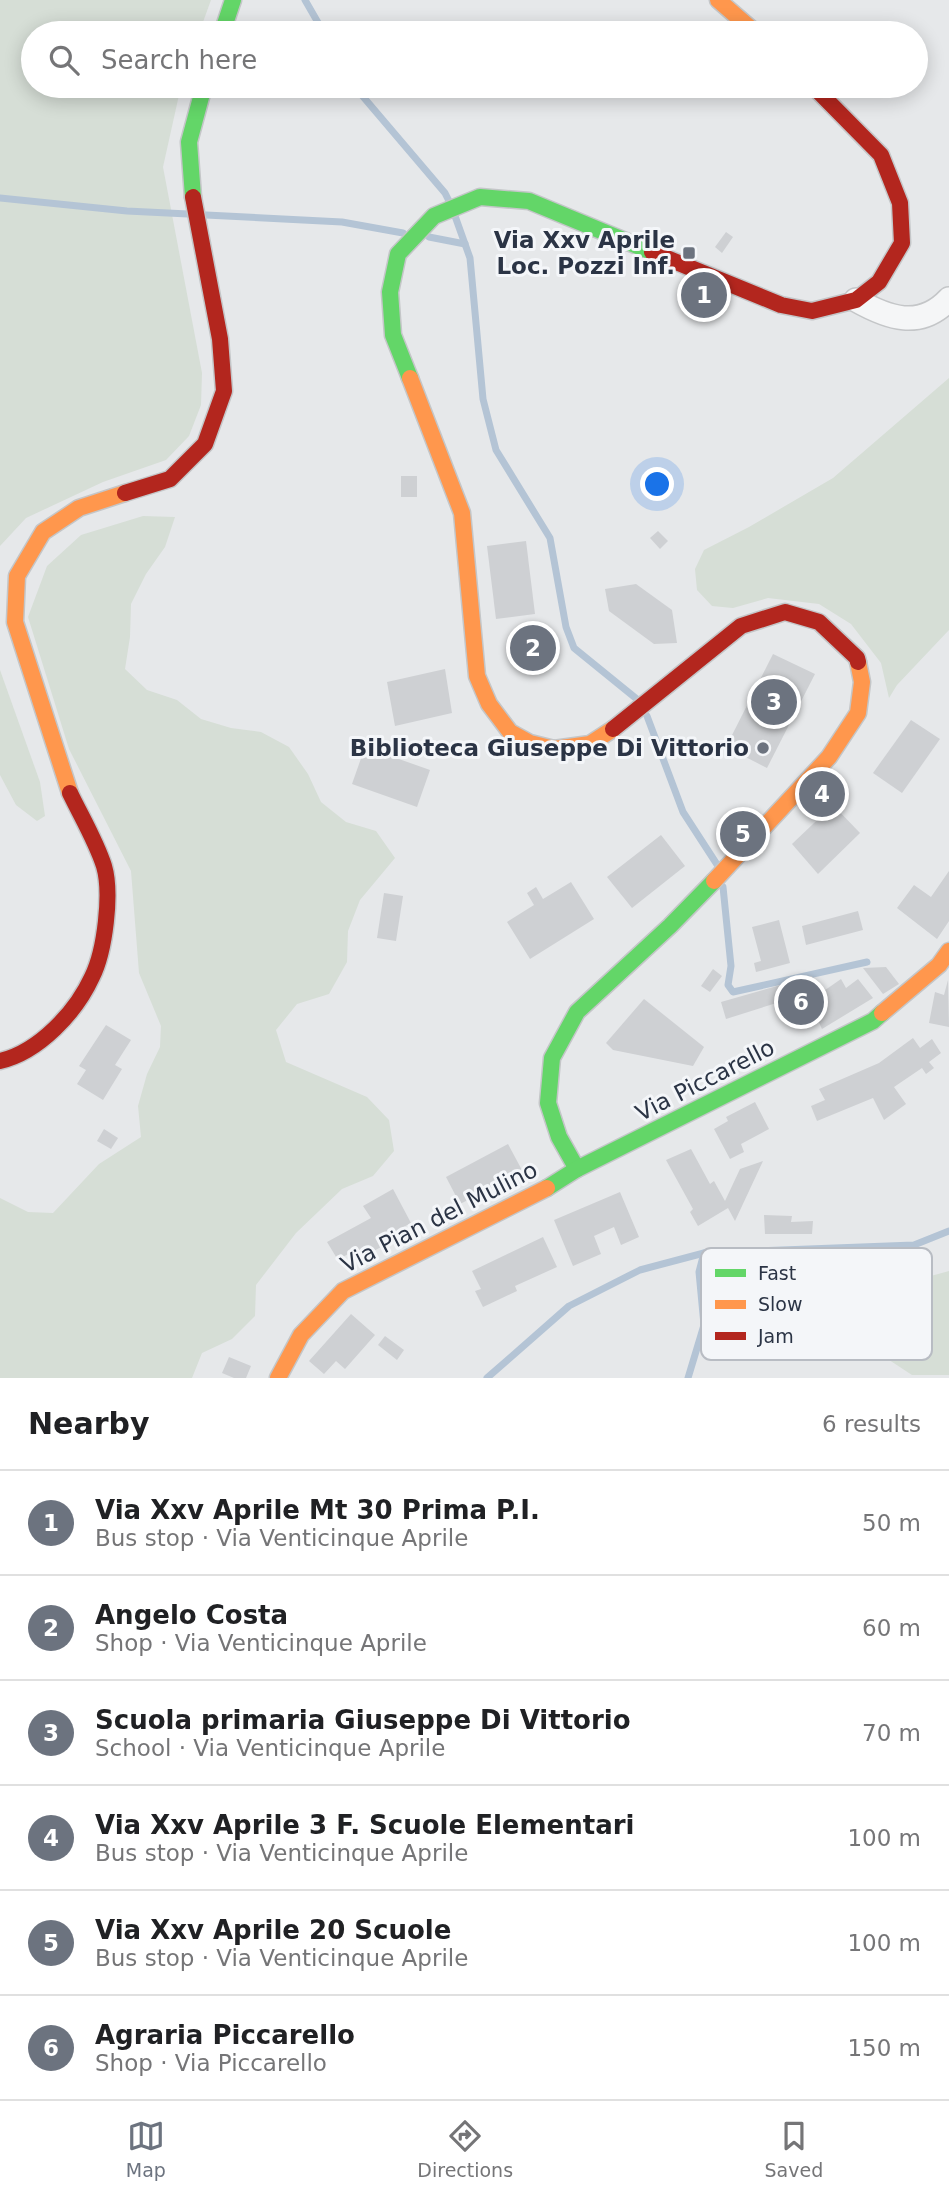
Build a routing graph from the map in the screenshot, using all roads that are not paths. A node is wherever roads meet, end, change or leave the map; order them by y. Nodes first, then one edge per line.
1 (233, 0) edge
2 (718, 0) edge
3 (226, 21) edge
4 (743, 21) edge
5 (201, 98) edge
6 (825, 98) edge
7 (949, 299) edge
8 (856, 300) junction
9 (949, 951) edge
10 (0, 1060) edge
11 (577, 1170) junction
12 (278, 1378) edge

1 - 3 main road
2 - 4 main road
5 - 10 main road
6 - 8 main road
7 - 8 street
8 - 11 main road
9 - 11 main road, Via Piccarello
11 - 12 main road, Via Pian del Mulino

